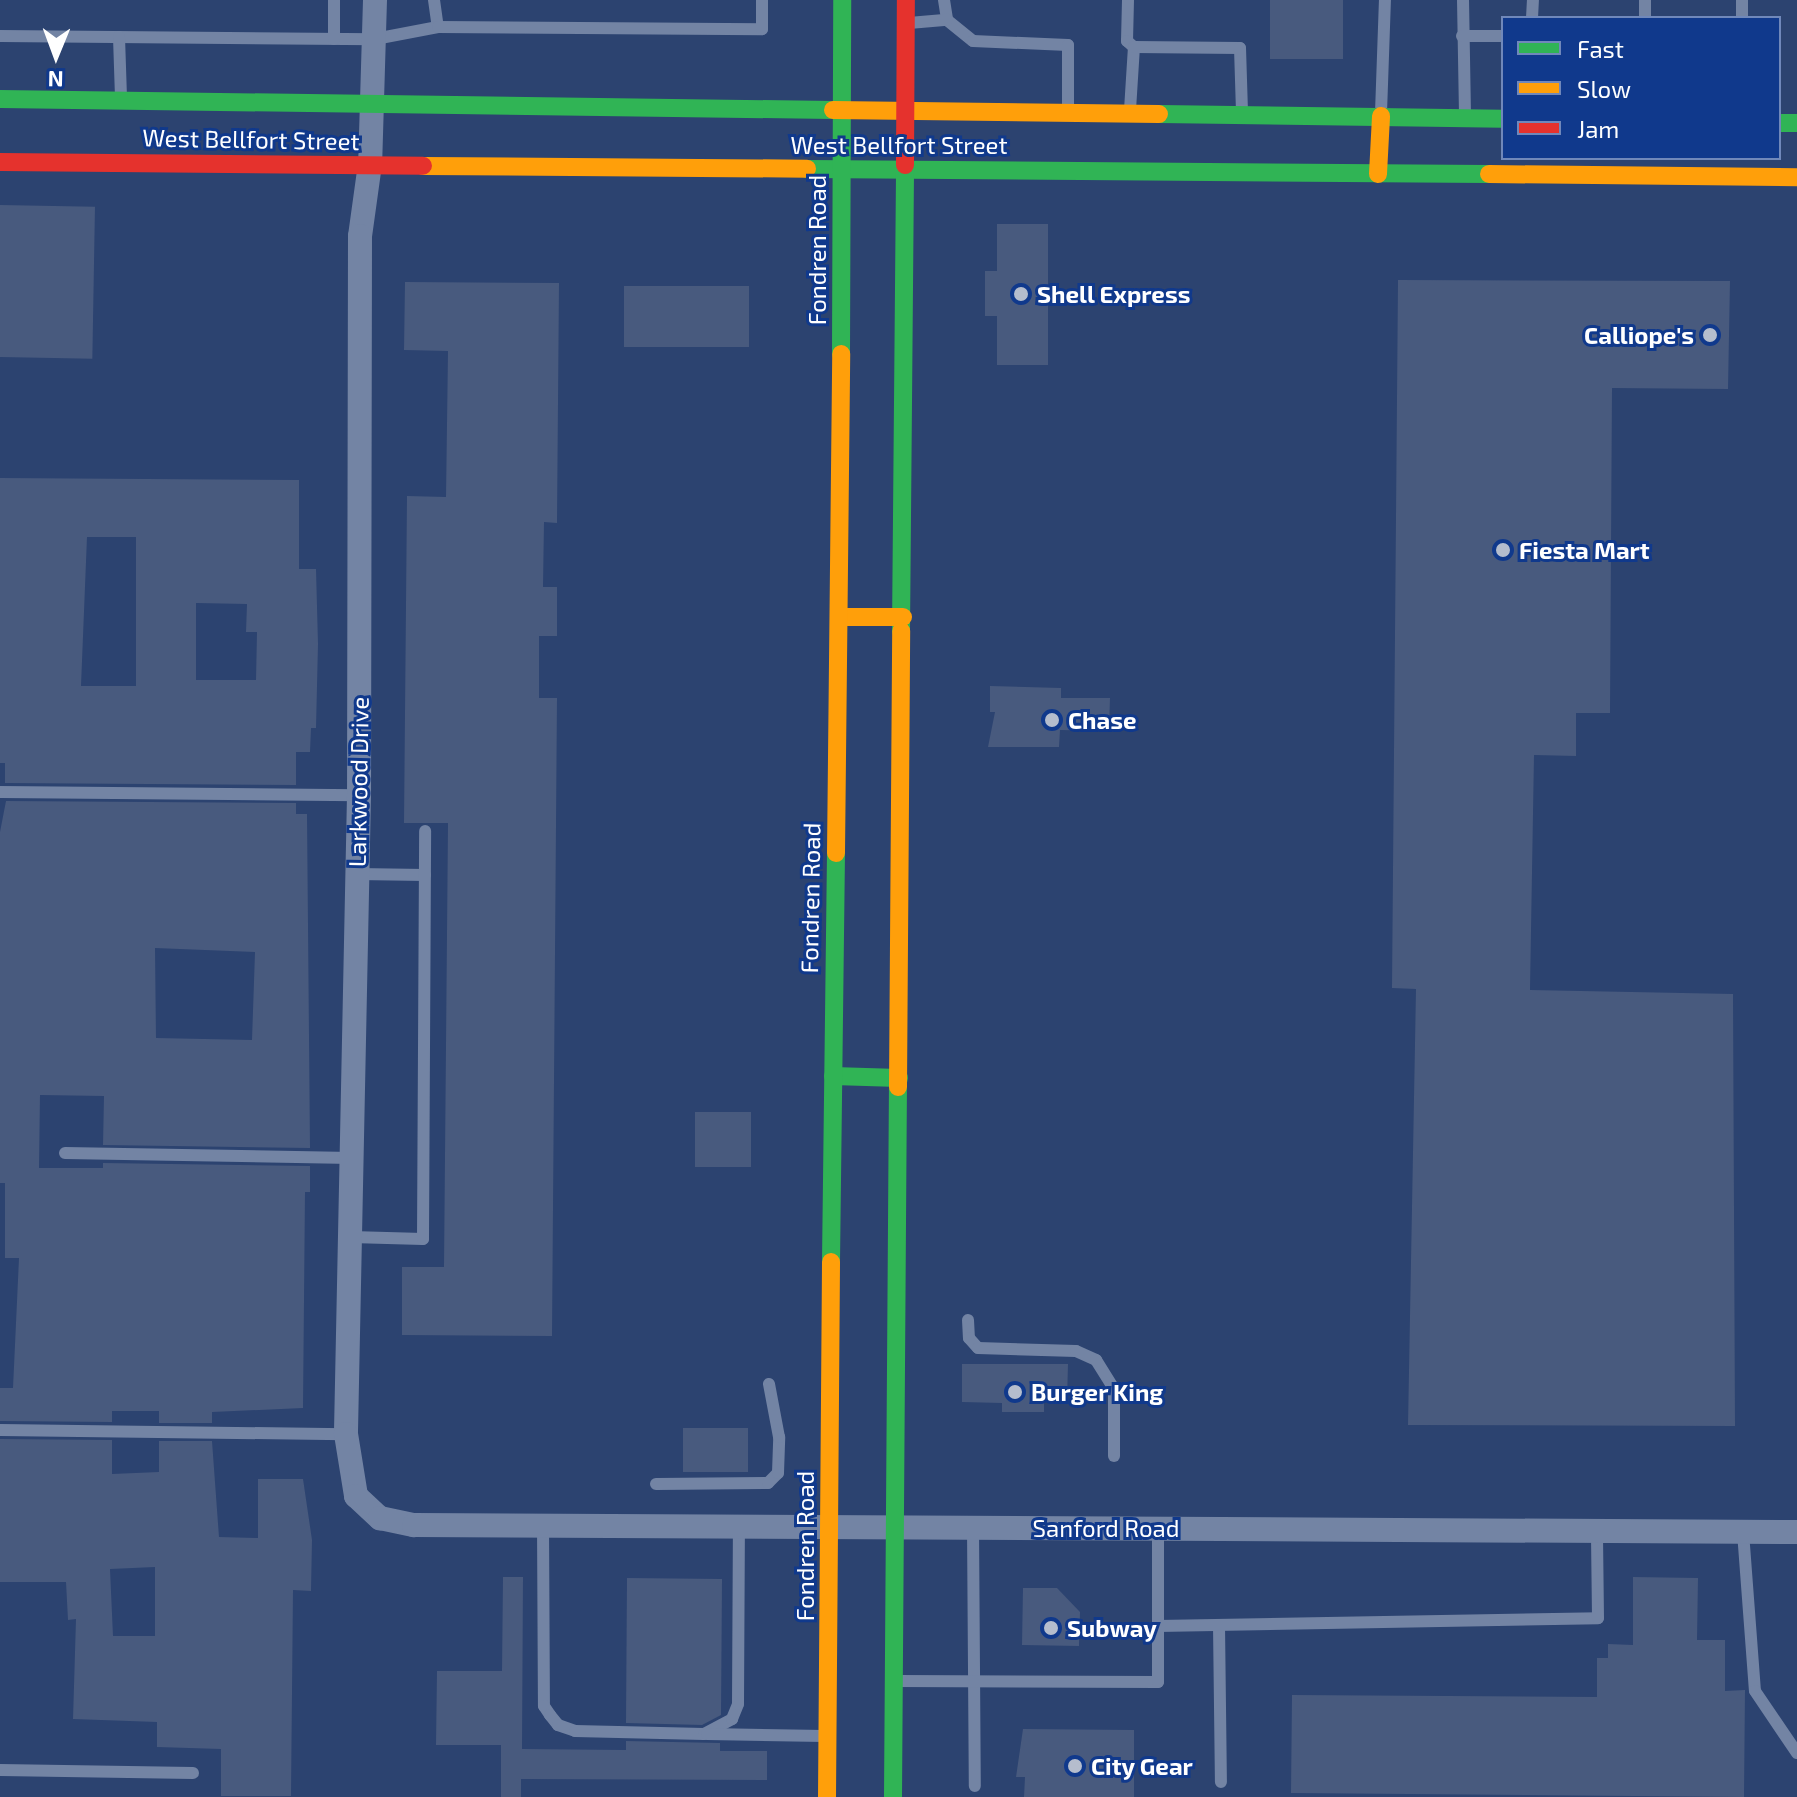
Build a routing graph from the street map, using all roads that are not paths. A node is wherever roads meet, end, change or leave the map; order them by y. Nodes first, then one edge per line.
1 (334, 0) edge
2 (375, 0) edge
3 (434, 0) edge
4 (762, 0) edge
5 (842, 0) edge
6 (906, 0) edge
7 (944, 0) edge
8 (1128, 0) edge
9 (1385, 0) edge
10 (1463, 0) edge
11 (947, 20) junction
12 (906, 24) junction
13 (438, 27) junction
14 (0, 36) edge
15 (1462, 36) junction
16 (1501, 36) edge
17 (119, 37) junction
18 (334, 39) junction
19 (375, 39) junction
20 (1134, 47) junction
21 (0, 99) edge
22 (121, 101) junction
23 (372, 105) junction
24 (841, 111) junction
25 (904, 112) junction
26 (1068, 113) junction
27 (1130, 113) junction
28 (1242, 115) junction
29 (1381, 116) junction
30 (1464, 118) junction
31 (1501, 119) edge
32 (0, 162) edge
33 (370, 164) junction
34 (841, 168) junction
35 (904, 168) junction
36 (1378, 174) junction
37 (1797, 177) edge
38 (841, 617) junction
39 (903, 617) junction
40 (0, 792) edge
41 (359, 795) junction
42 (425, 831) dead end
43 (357, 874) junction
44 (425, 875) junction
45 (833, 1076) junction
46 (899, 1078) junction
47 (65, 1153) dead end
48 (352, 1158) junction
49 (351, 1237) junction
50 (968, 1320) dead end
51 (769, 1384) dead end
52 (0, 1430) edge
53 (346, 1434) junction
54 (1114, 1456) dead end
55 (656, 1484) dead end
56 (543, 1524) junction
57 (414, 1525) joint
58 (739, 1526) junction
59 (829, 1526) junction
60 (895, 1527) junction
61 (973, 1527) junction
62 (1158, 1528) junction
63 (1597, 1531) junction
64 (1743, 1532) junction
65 (1797, 1532) edge
66 (1219, 1625) junction
67 (1158, 1626) junction
68 (894, 1681) junction
69 (973, 1683) junction
70 (704, 1734) junction
71 (828, 1736) junction
72 (1797, 1753) edge
73 (0, 1770) edge
74 (193, 1773) dead end
75 (1221, 1782) dead end
76 (975, 1786) dead end
77 (827, 1797) edge
78 (893, 1797) edge

1 - 18 lane
2 - 19 street, Larkwood Drive
3 - 13 lane
4 - 13 lane
5 - 24 main road, Fondren Road
6 - 12 main road
7 - 11 lane
8 - 20 lane
9 - 29 lane
10 - 15 lane
11 - 12 lane
11 - 26 lane
12 - 25 main road
13 - 19 lane
14 - 17 lane
15 - 16 lane
15 - 30 lane
17 - 18 lane
17 - 22 lane
18 - 19 lane
19 - 23 street, Larkwood Drive
20 - 27 lane
20 - 28 lane
21 - 22 main road, West Bellfort Street
22 - 23 main road, West Bellfort Street
23 - 24 main road, West Bellfort Street
23 - 33 street, Larkwood Drive
24 - 25 main road, West Bellfort Street
24 - 34 main road, Fondren Road
25 - 26 main road, West Bellfort Street
25 - 35 main road
26 - 27 main road, West Bellfort Street
27 - 28 main road, West Bellfort Street
28 - 29 main road, West Bellfort Street
29 - 30 main road, West Bellfort Street
29 - 36 main road
30 - 31 main road, West Bellfort Street
32 - 33 main road, West Bellfort Street
33 - 34 main road, West Bellfort Street
33 - 41 street, Larkwood Drive
34 - 35 main road, West Bellfort Street
34 - 38 main road, Fondren Road
35 - 36 main road, West Bellfort Street
35 - 39 main road
36 - 37 main road, West Bellfort Street
38 - 39 main road
38 - 45 main road, Fondren Road
39 - 46 main road
40 - 41 lane
41 - 43 street, Larkwood Drive
42 - 44 lane
43 - 44 lane
43 - 48 street, Larkwood Drive
44 - 49 lane
45 - 46 main road
45 - 59 main road, Fondren Road
46 - 60 main road
47 - 48 lane
48 - 49 street, Larkwood Drive
49 - 53 street, Larkwood Drive
50 - 54 lane
51 - 55 lane
52 - 53 lane
53 - 57 street, Larkwood Drive
56 - 57 street, Sanford Road
56 - 58 street, Sanford Road
56 - 70 lane
58 - 59 street, Sanford Road
58 - 70 lane
59 - 60 street, Sanford Road
59 - 71 main road, Fondren Road
60 - 61 street, Sanford Road
60 - 68 main road
61 - 62 street, Sanford Road
61 - 69 lane
62 - 63 street, Sanford Road
62 - 67 lane
63 - 64 street, Sanford Road
63 - 66 lane
64 - 65 street, Sanford Road
64 - 72 lane
66 - 67 lane
66 - 75 lane
67 - 69 lane
68 - 69 lane
68 - 78 main road
69 - 76 lane
70 - 71 lane
71 - 77 main road, Fondren Road
73 - 74 lane

